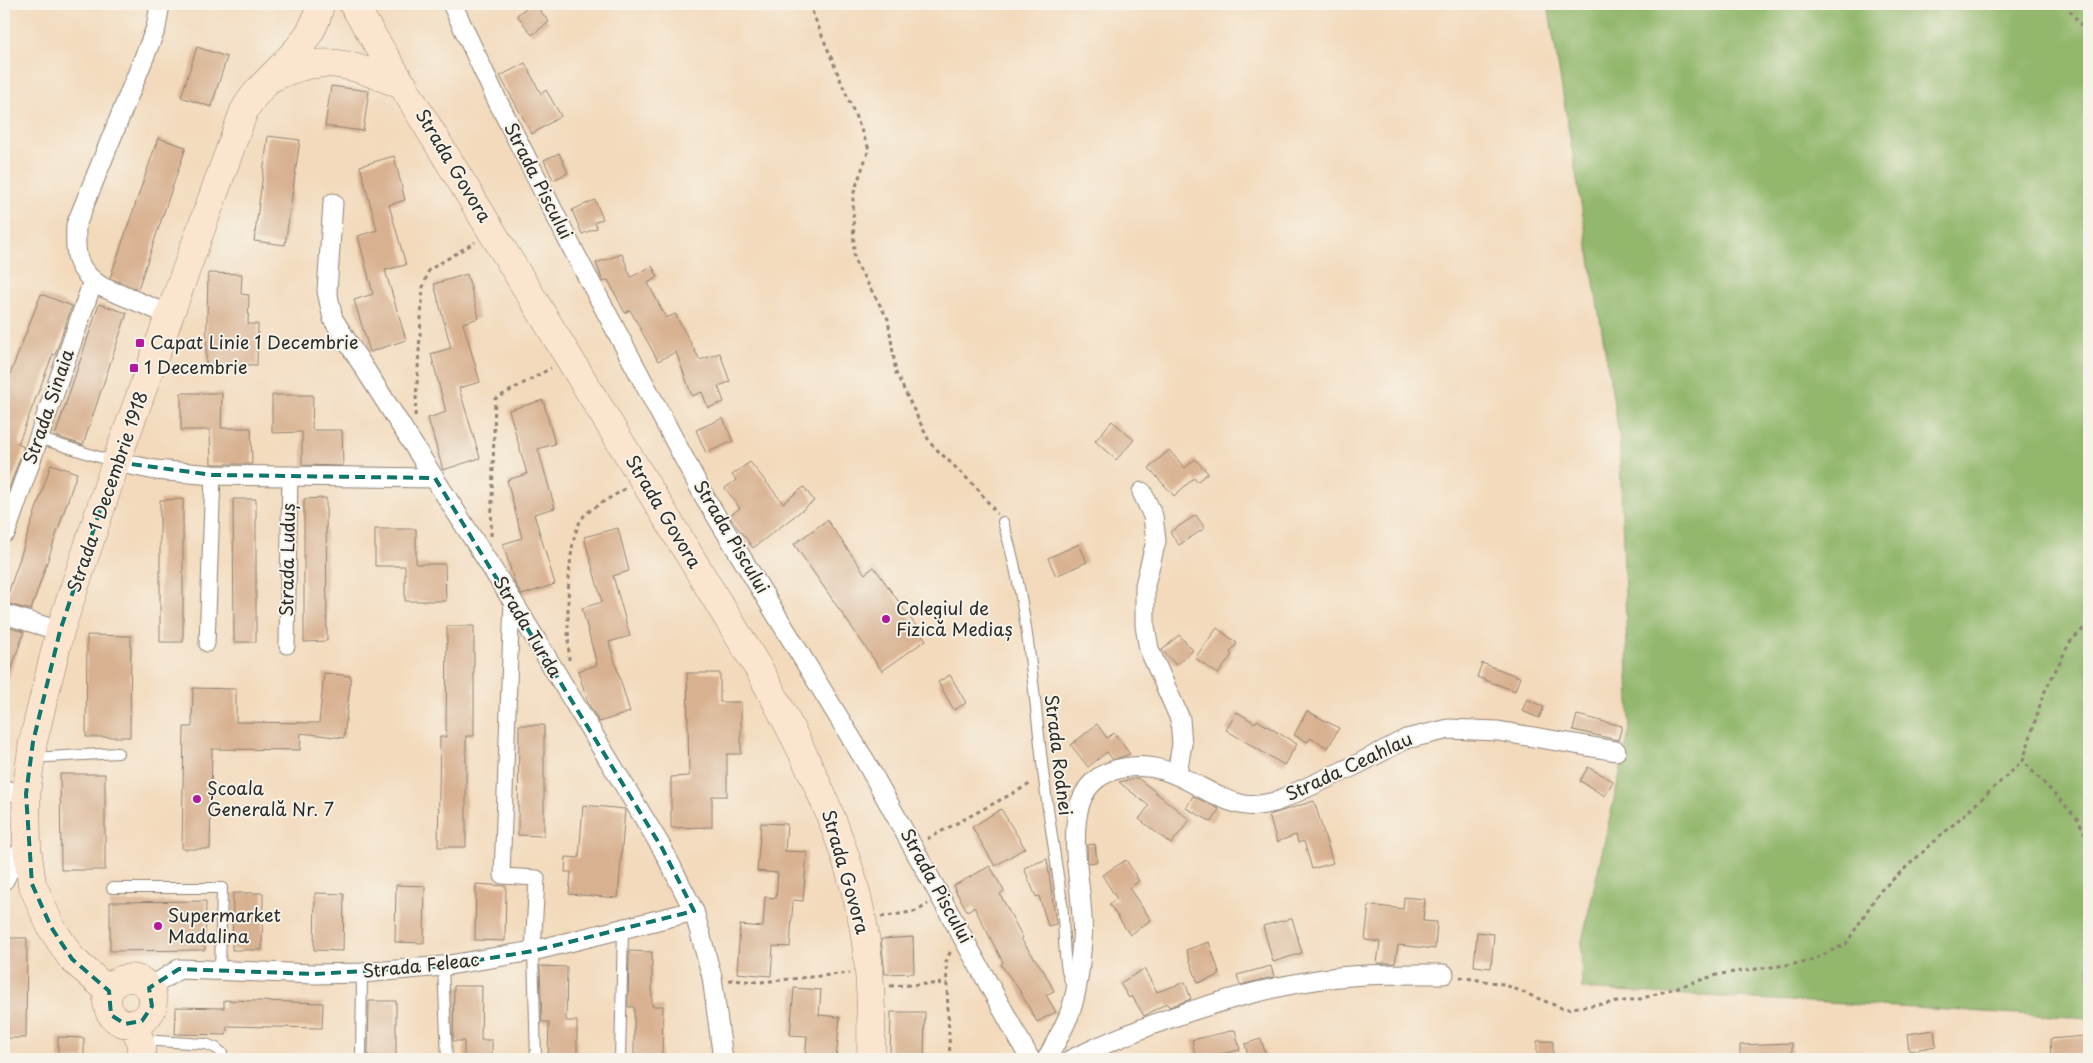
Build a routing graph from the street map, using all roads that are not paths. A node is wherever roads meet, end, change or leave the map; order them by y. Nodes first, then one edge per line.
1 (160, 4) edge
2 (320, 4) edge
3 (353, 4) edge
4 (452, 4) edge
5 (264, 82) junction
6 (404, 86) junction
7 (333, 203) dead end
8 (93, 281) junction
9 (170, 315) junction
10 (38, 438) junction
11 (116, 462) junction
12 (213, 474) junction
13 (290, 474) junction
14 (435, 478) junction
15 (1142, 492) dead end
16 (1003, 522) road end
17 (5, 535) edge
18 (512, 600) junction
19 (4, 614) edge
20 (60, 631) junction
21 (207, 644) dead end
22 (287, 646) dead end
23 (1616, 751) dead end
24 (118, 754) dead end
25 (31, 758) junction
26 (1177, 773) junction
27 (15, 792) edge
28 (28, 846) junction
29 (4, 880) edge
30 (112, 888) dead end
31 (694, 911) junction
32 (623, 929) junction
33 (533, 951) junction
34 (443, 966) junction
35 (220, 970) junction
36 (362, 973) junction
37 (1444, 974) road end
38 (149, 988) junction
39 (109, 991) junction
40 (1076, 991) junction
41 (138, 1041) edge
42 (222, 1059) edge
43 (361, 1059) edge
44 (447, 1059) edge
45 (536, 1059) edge
46 (620, 1059) edge
47 (723, 1059) edge
48 (871, 1059) edge
49 (1030, 1059) edge
50 (1047, 1059) edge
51 (1072, 1059) edge

1 - 8 street
2 - 5 main road, Strada 1 Decembrie 1918
3 - 6 main road, Strada Govora
4 - 49 street, Strada Piscului
5 - 6 main road
5 - 9 main road, Strada 1 Decembrie 1918
6 - 48 main road, Strada Govora
7 - 14 street, Strada Turda
8 - 9 street
8 - 10 street, Strada Sinaia
9 - 11 main road, Strada 1 Decembrie 1918
10 - 11 lane
10 - 17 street, Strada Sinaia
11 - 12 street
11 - 20 main road, Strada 1 Decembrie 1918
12 - 13 street
12 - 21 street
13 - 14 street
13 - 22 street, Strada Luduș
14 - 18 street, Strada Turda
15 - 26 street
16 - 40 lane, Strada Rodnei
18 - 31 street, Strada Turda
18 - 33 street
19 - 20 street
20 - 25 main road, Strada 1 Decembrie 1918
23 - 26 street, Strada Ceahlau
24 - 25 lane
25 - 27 main road, Strada 1 Decembrie 1918
26 - 40 street, Strada Ceahlau
27 - 28 main road, Strada 1 Decembrie 1918
28 - 29 street
28 - 39 main road, Strada 1 Decembrie 1918
30 - 35 lane
31 - 32 street, Strada Feleac
31 - 47 street, Strada Turda
32 - 33 street, Strada Feleac
32 - 46 lane
33 - 34 street, Strada Feleac
33 - 45 lane
34 - 36 street, Strada Feleac
34 - 44 lane
35 - 36 street, Strada Feleac
35 - 38 street, Strada Feleac
36 - 43 lane
37 - 51 street
38 - 39 main road
38 - 41 main road
39 - 41 main road
40 - 50 street, Strada Ceahlau
41 - 42 lane

